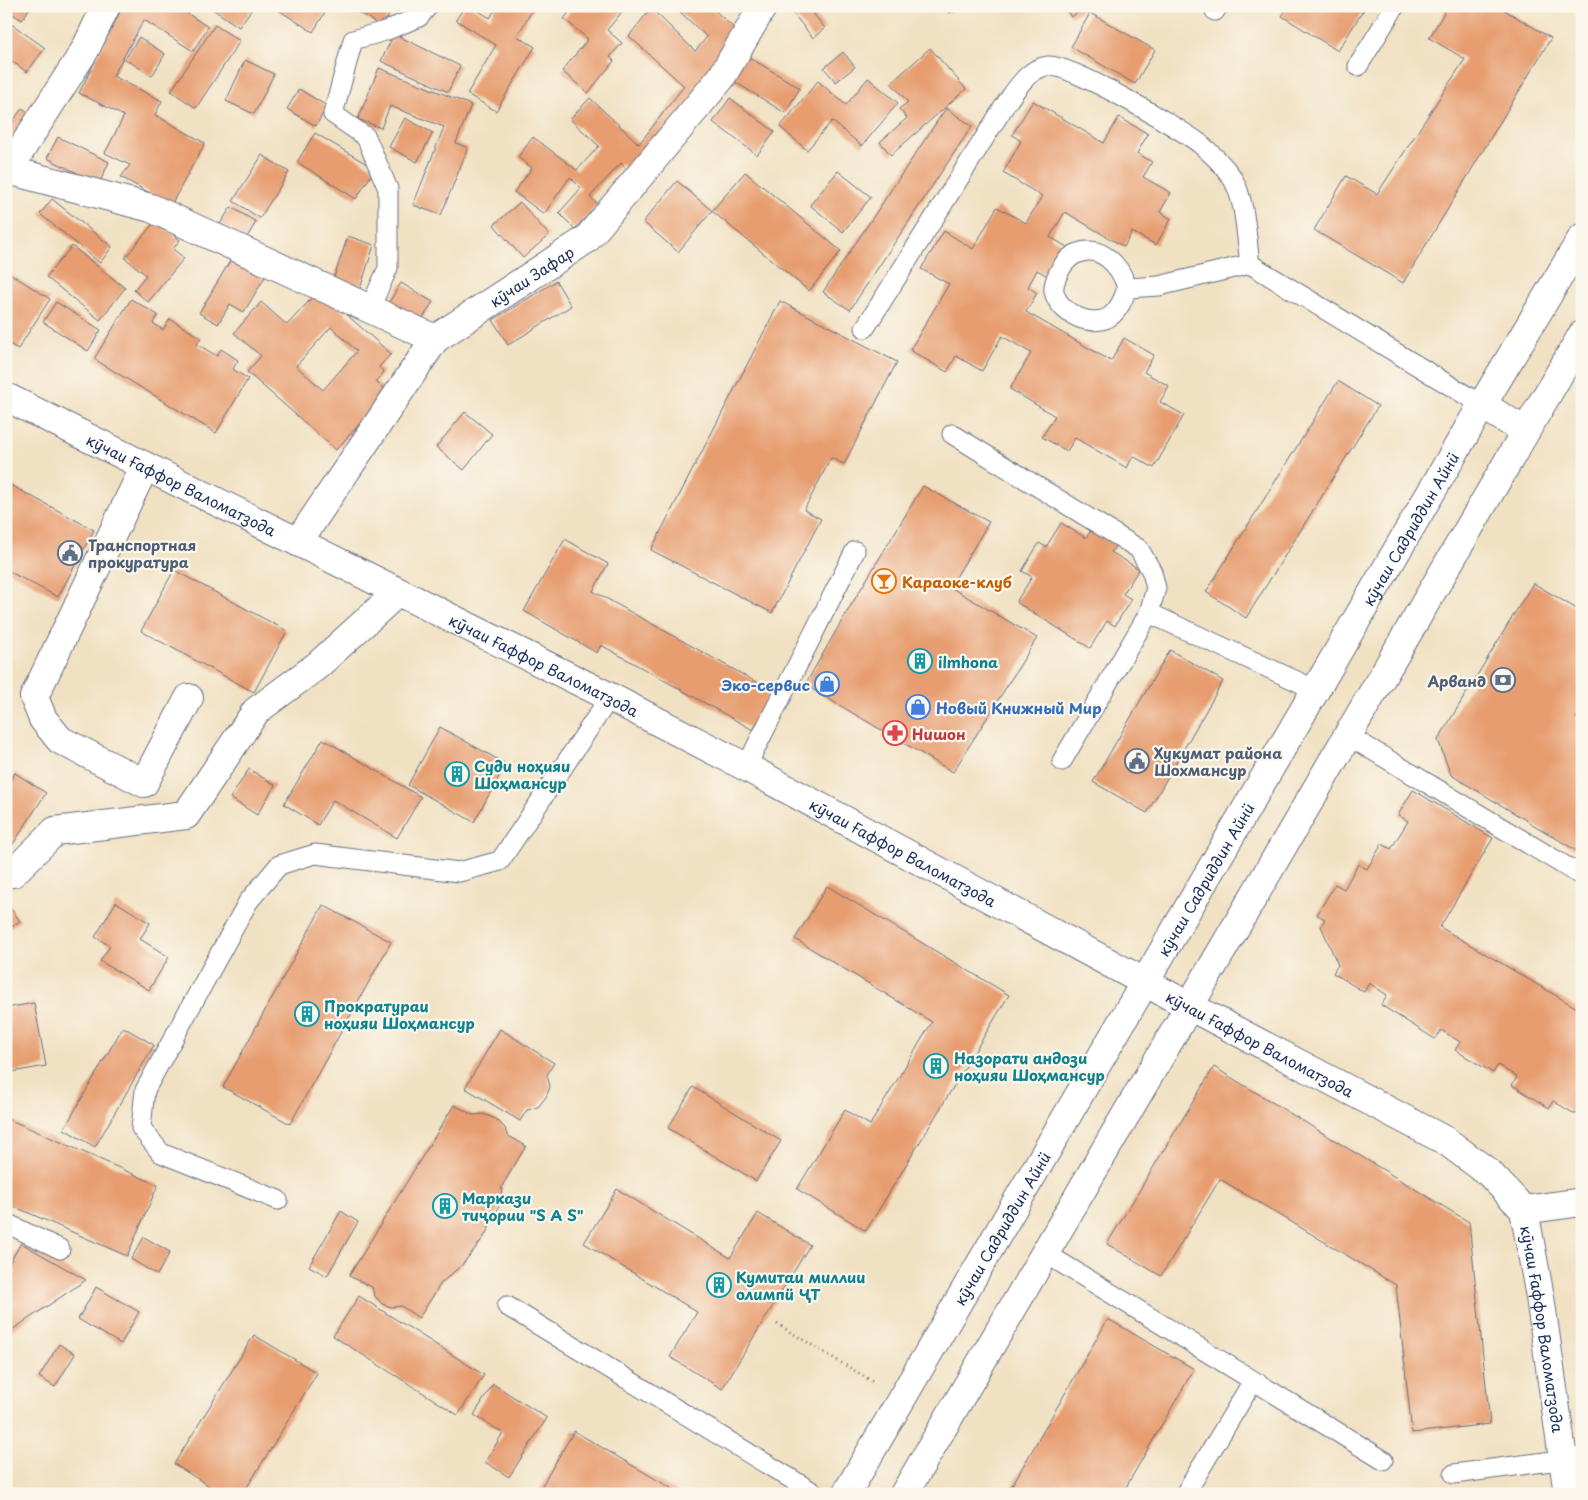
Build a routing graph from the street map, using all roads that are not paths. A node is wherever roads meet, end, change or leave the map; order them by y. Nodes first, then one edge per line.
1 (106, 6) edge
2 (428, 6) edge
3 (763, 6) edge
4 (1395, 6) edge
5 (1358, 66) dead end
6 (7, 172) edge
7 (1582, 238) edge
8 (1250, 264) junction
9 (1127, 288) dead end
10 (370, 308) junction
11 (865, 328) dead end
12 (1582, 335) edge
13 (435, 338) junction
14 (6, 397) edge
15 (1482, 405) junction
16 (1525, 431) junction
17 (952, 434) dead end
18 (145, 466) junction
19 (298, 542) junction
20 (855, 551) dead end
21 (398, 592) junction
22 (1150, 613) junction
23 (1316, 690) junction
24 (610, 697) junction
25 (188, 698) dead end
26 (1347, 735) junction
27 (1062, 761) dead end
28 (746, 767) junction
29 (6, 874) edge
30 (1582, 876) edge
31 (1144, 982) junction
32 (1189, 1006) junction
33 (278, 1200) dead end
34 (1582, 1202) edge
35 (1524, 1210) junction
36 (6, 1223) edge
37 (60, 1249) dead end
38 (1045, 1253) junction
39 (507, 1306) dead end
40 (1253, 1381) junction
41 (1572, 1458) edge
42 (1383, 1460) dead end
43 (1454, 1474) dead end
44 (816, 1494) edge
45 (846, 1494) edge
46 (904, 1494) edge
47 (1185, 1494) edge
48 (1568, 1494) edge

1 - 6 main road
2 - 10 lane
3 - 13 main road, кӯчаи Зафар
4 - 5 lane
6 - 10 main road
7 - 15 main road, кӯчаи Садриддин Айнӣ
8 - 9 lane
8 - 11 lane
8 - 15 lane
10 - 13 main road
12 - 16 main road
13 - 19 main road, кӯчаи Зафар
14 - 18 main road, кӯчаи Ғаффор Валоматзода
15 - 16 main road
15 - 23 main road, кӯчаи Садриддин Айнӣ
16 - 26 main road
17 - 22 lane
18 - 19 main road, кӯчаи Ғаффор Валоматзода
18 - 25 main road
19 - 21 main road, кӯчаи Ғаффор Валоматзода
20 - 28 lane
21 - 24 main road, кӯчаи Ғаффор Валоматзода
21 - 29 main road
22 - 23 lane
22 - 27 lane
23 - 31 main road, кӯчаи Садриддин Айнӣ
24 - 28 main road, кӯчаи Ғаффор Валоматзода
24 - 33 lane
26 - 30 lane
26 - 32 main road
28 - 31 main road, кӯчаи Ғаффор Валоматзода
31 - 32 main road, кӯчаи Ғаффор Валоматзода
31 - 45 main road, кӯчаи Садриддин Айнӣ
32 - 35 main road, кӯчаи Ғаффор Валоматзода
32 - 38 main road
34 - 35 main road
35 - 41 main road, кӯчаи Ғаффор Валоматзода
36 - 37 lane
38 - 40 lane
38 - 46 main road
39 - 44 lane
40 - 42 lane
40 - 47 lane
41 - 43 lane
41 - 48 main road, кӯчаи Ғаффор Валоматзода

